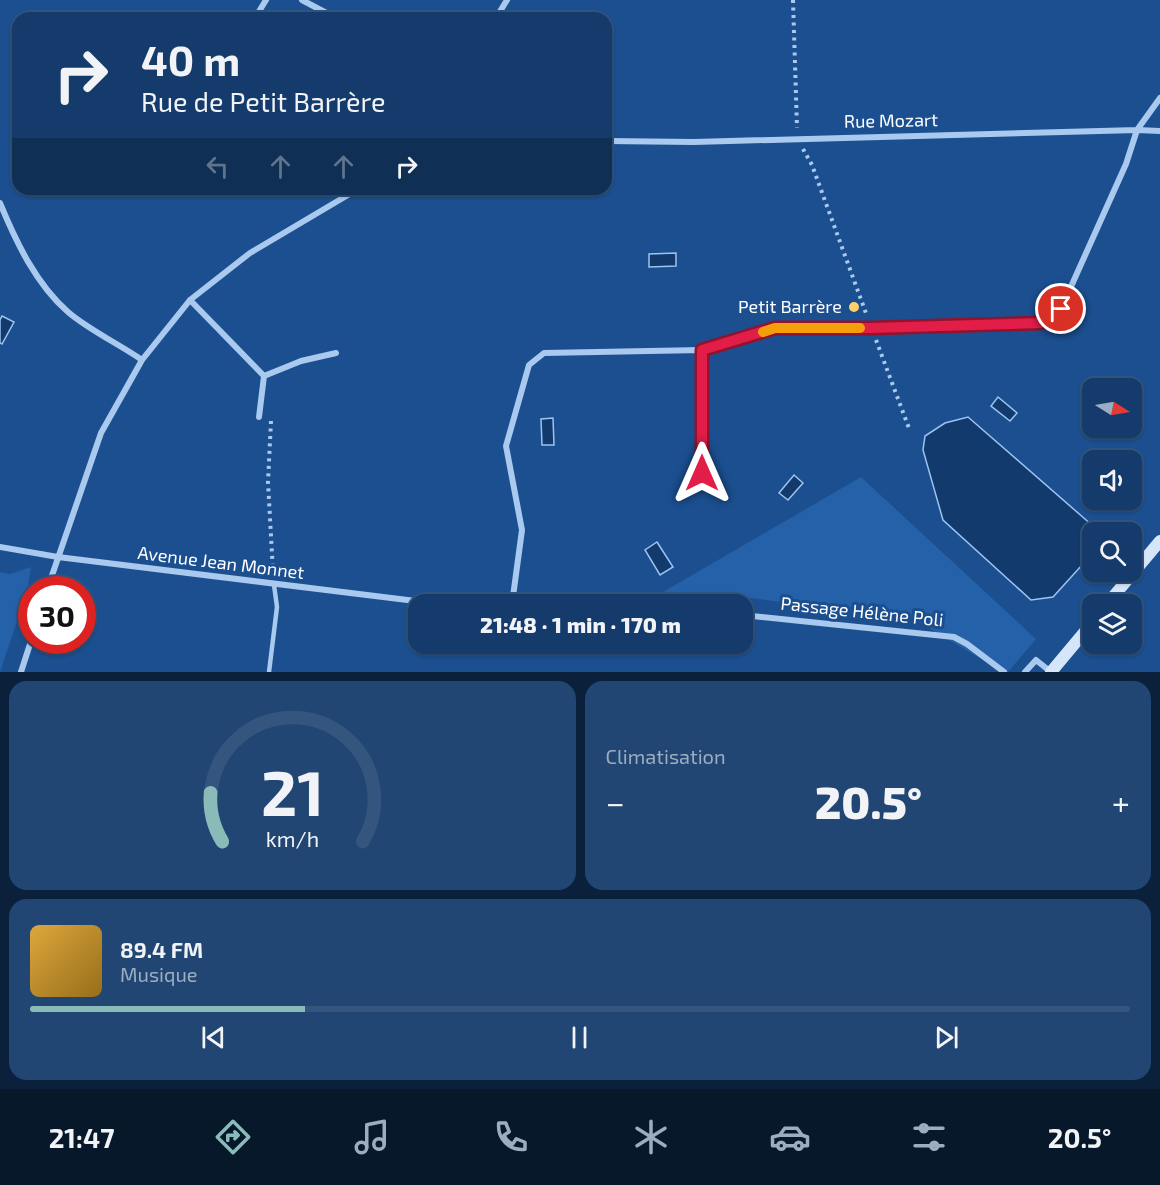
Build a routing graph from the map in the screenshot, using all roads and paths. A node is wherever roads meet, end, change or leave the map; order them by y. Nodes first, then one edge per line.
1 (302, 0) edge
2 (793, 0) edge
3 (325, 12) edge
4 (1160, 98) edge
5 (1137, 130) junction
6 (1160, 131) edge
7 (798, 139) junction
8 (612, 141) edge
9 (348, 195) edge
10 (0, 203) edge
11 (190, 300) junction
12 (871, 328) junction
13 (702, 350) junction
14 (336, 354) dead end
15 (142, 360) junction
16 (264, 376) junction
17 (260, 408) junction
18 (259, 417) dead end
19 (910, 431) dead end
20 (702, 473) dead end
21 (1160, 541) edge
22 (0, 547) edge
23 (58, 557) junction
24 (52, 576) edge
25 (274, 585) junction
26 (513, 594) edge
27 (1115, 594) edge
28 (408, 600) edge
29 (753, 616) edge
30 (1082, 635) edge
31 (27, 654) edge
32 (21, 672) edge
33 (269, 672) edge
34 (1004, 672) edge
35 (1025, 672) edge
36 (1051, 672) edge

1 - 3 street
2 - 7 path
4 - 5 street
5 - 6 street, Rue Mozart
5 - 7 street, Rue Mozart
5 - 12 street
7 - 8 street, Rue Mozart
7 - 12 path
9 - 11 street
10 - 15 street
11 - 15 street
11 - 16 street
12 - 13 street
12 - 19 path
13 - 20 street
13 - 26 street
14 - 16 street
15 - 23 street
16 - 17 street
17 - 18 street
17 - 25 path
21 - 27 main road
22 - 23 street, Avenue Jean Monnet
23 - 24 street
23 - 25 street, Avenue Jean Monnet
25 - 28 street, Avenue Jean Monnet
25 - 33 lane
29 - 34 street, Passage Hélène Poli
30 - 36 main road
31 - 32 street
35 - 36 street

